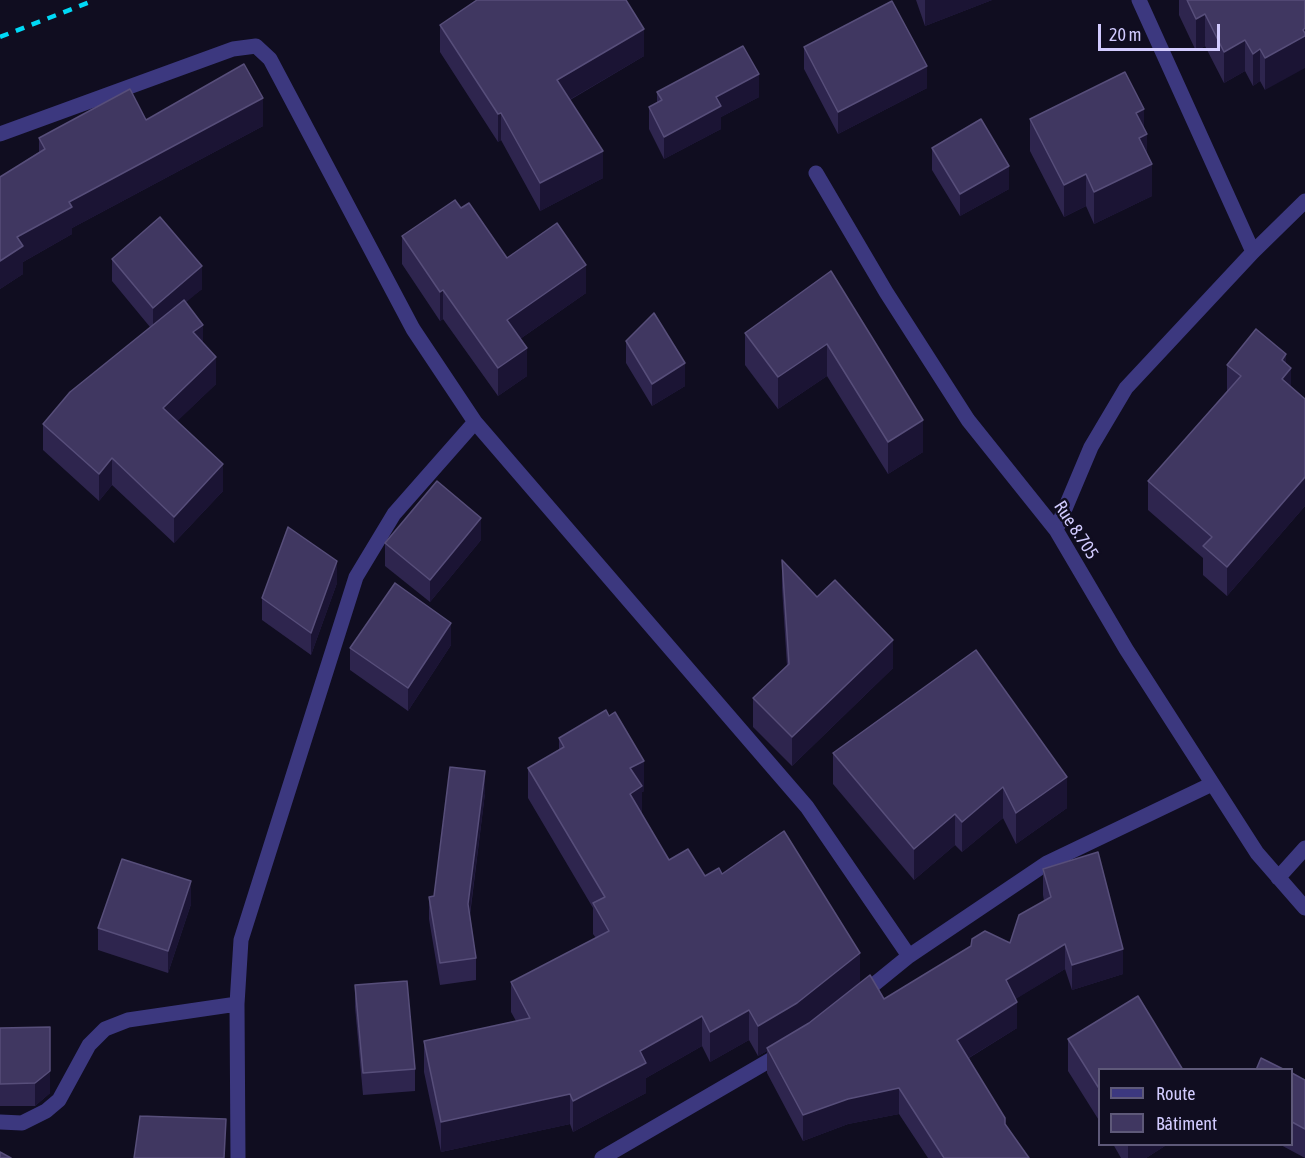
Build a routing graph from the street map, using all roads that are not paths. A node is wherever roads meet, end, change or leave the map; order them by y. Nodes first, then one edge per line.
1 (1139, 0) edge
2 (0, 134) edge
3 (816, 173) dead end
4 (1305, 201) edge
5 (1253, 252) junction
6 (474, 422) junction
7 (1056, 530) junction
8 (1212, 784) junction
9 (1305, 848) edge
10 (1278, 878) junction
11 (1305, 908) edge
12 (909, 956) junction
13 (237, 1004) junction
14 (847, 1005) edge
15 (793, 1046) edge
16 (0, 1122) edge
17 (238, 1158) edge
18 (602, 1158) edge

1 - 5 street
2 - 6 street
3 - 7 street, Rue 8.705
4 - 5 street
5 - 7 street
6 - 12 street
6 - 13 street
7 - 8 street, Rue 8.705
8 - 10 street, Rue 8.705
8 - 12 street
9 - 10 street
10 - 11 street, Rue 8.705
12 - 14 street
13 - 16 street
13 - 17 street
15 - 18 street

